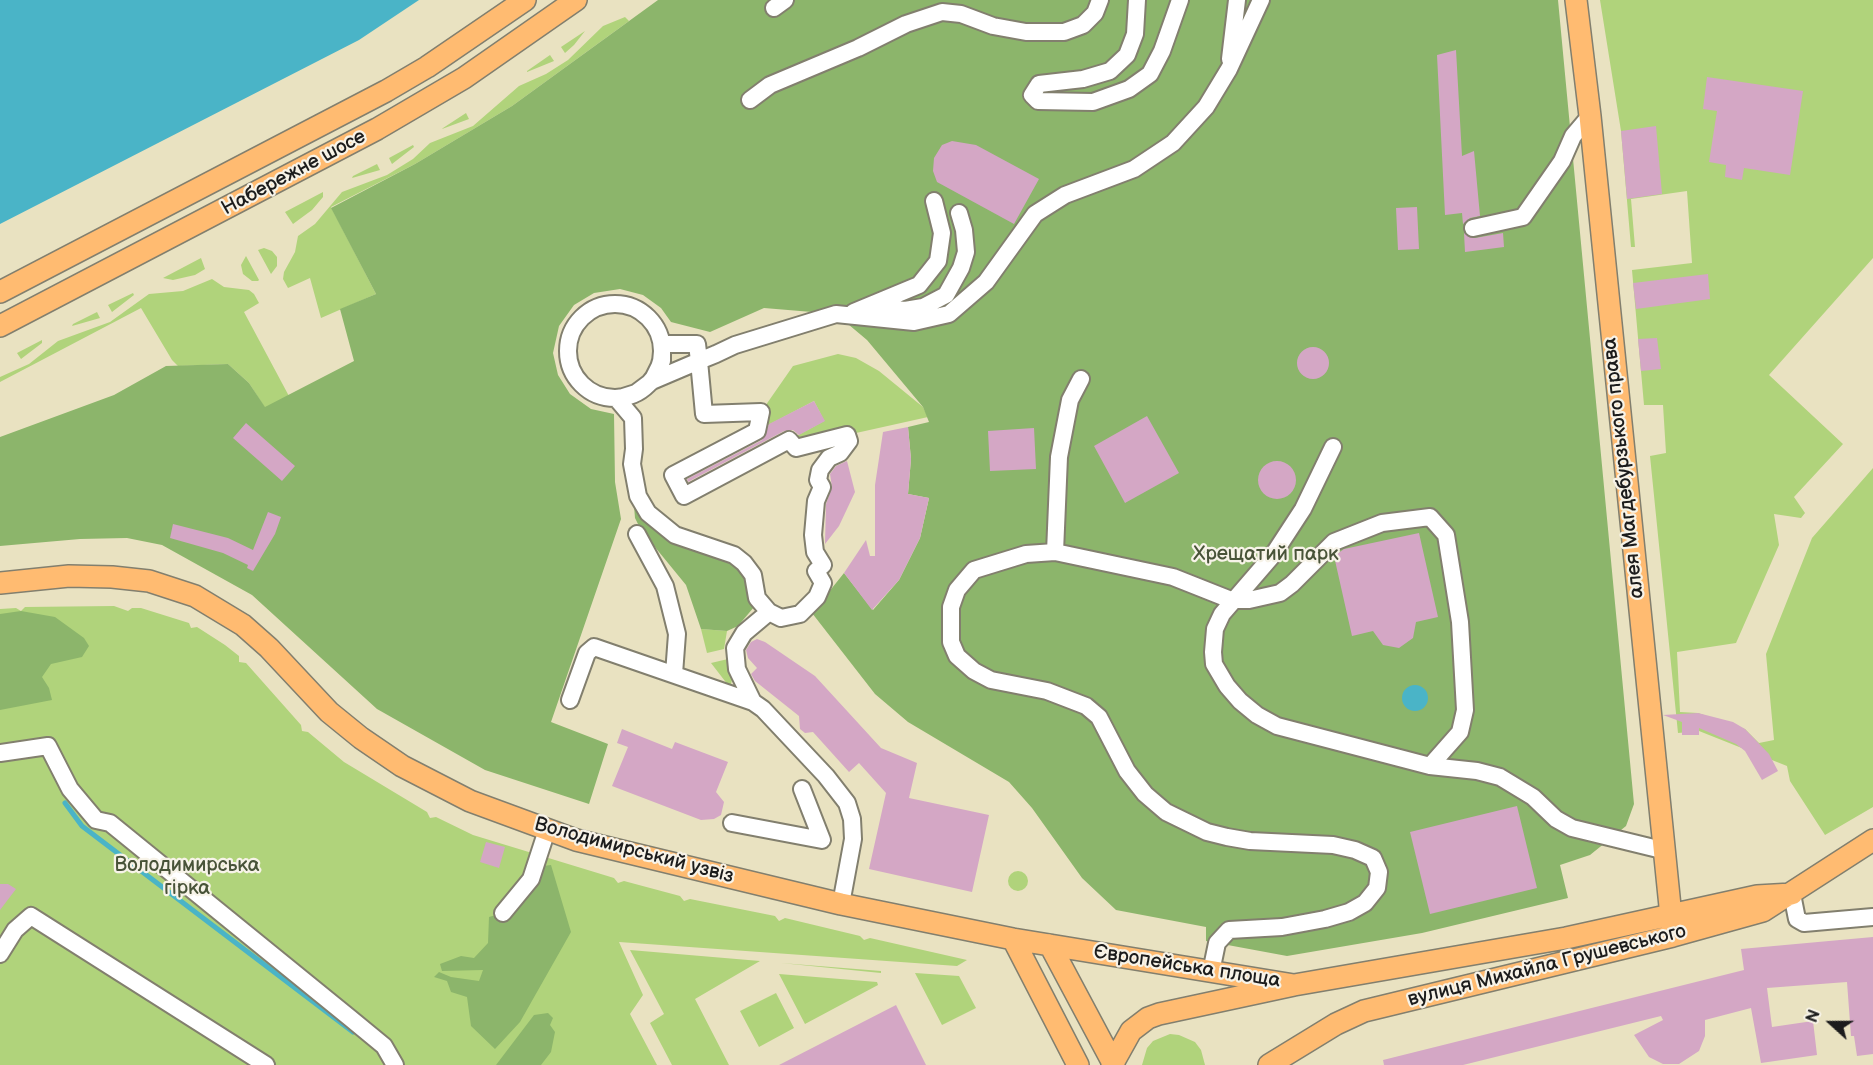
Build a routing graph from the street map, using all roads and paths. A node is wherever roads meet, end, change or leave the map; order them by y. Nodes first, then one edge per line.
1 (525, 0) edge
2 (576, 0) edge
3 (1100, 0) edge
4 (1137, 0) edge
5 (1180, 0) edge
6 (1237, 0) edge
7 (1261, 0) edge
8 (1576, 0) edge
9 (1229, 69) junction
10 (750, 100) dead end
11 (1590, 116) junction
12 (934, 201) dead end
13 (959, 213) dead end
14 (1473, 228) dead end
15 (0, 292) edge
16 (854, 314) junction
17 (0, 326) edge
18 (699, 361) junction
19 (1081, 379) dead end
20 (652, 381) junction
21 (636, 393) junction
22 (1333, 447) dead end
23 (638, 534) dead end
24 (1055, 552) junction
25 (0, 583) edge
26 (1232, 600) junction
27 (769, 612) junction
28 (674, 674) junction
29 (570, 700) dead end
30 (753, 702) junction
31 (0, 753) edge
32 (1431, 766) junction
33 (802, 789) dead end
34 (732, 824) dead end
35 (547, 830) junction
36 (1873, 840) edge
37 (1662, 850) junction
38 (1792, 894) junction
39 (841, 904) junction
40 (503, 914) dead end
41 (1873, 917) edge
42 (1671, 926) junction
43 (1013, 939) junction
44 (1050, 945) junction
45 (0, 954) edge
46 (1211, 972) junction
47 (1294, 985) junction
48 (1305, 1044) junction
49 (1113, 1064) edge
50 (266, 1065) edge
51 (394, 1065) edge
52 (1078, 1065) edge
53 (1269, 1065) edge
54 (1294, 1065) edge

1 - 15 main road, Набережне шосе
2 - 17 main road, Набережне шосе
3 - 10 street
4 - 5 street
6 - 9 street
7 - 9 street
8 - 11 main road, алея Магдебурзького права
9 - 16 street
11 - 14 street
11 - 37 main road, алея Магдебурзького права
12 - 16 street
13 - 16 street
16 - 18 street
18 - 20 street
18 - 20 street
18 - 27 street
19 - 24 street
20 - 21 street
20 - 21 street
21 - 27 street
22 - 26 street
23 - 28 street
24 - 26 street
24 - 46 street
25 - 35 main road, Володимирський узвіз
26 - 32 street
26 - 32 street
27 - 30 street
28 - 29 street
28 - 30 street
30 - 39 street
31 - 51 street
32 - 37 street
33 - 34 street
35 - 39 main road, Володимирський узвіз
35 - 40 street
36 - 38 main road, вулиця Михайла Грушевського
37 - 42 main road, алея Магдебурзького права
38 - 41 street
38 - 42 main road, вулиця Михайла Грушевського
39 - 43 main road, Володимирський узвіз
42 - 47 main road, вулиця Михайла Грушевського
42 - 48 main road, вулиця Михайла Грушевського
43 - 44 main road, Володимирський узвіз
43 - 52 main road
44 - 46 main road, Європейська площа
44 - 49 main road
45 - 50 street
46 - 47 main road, Європейська площа
47 - 49 main road, Європейська площа
48 - 53 main road
48 - 54 main road

